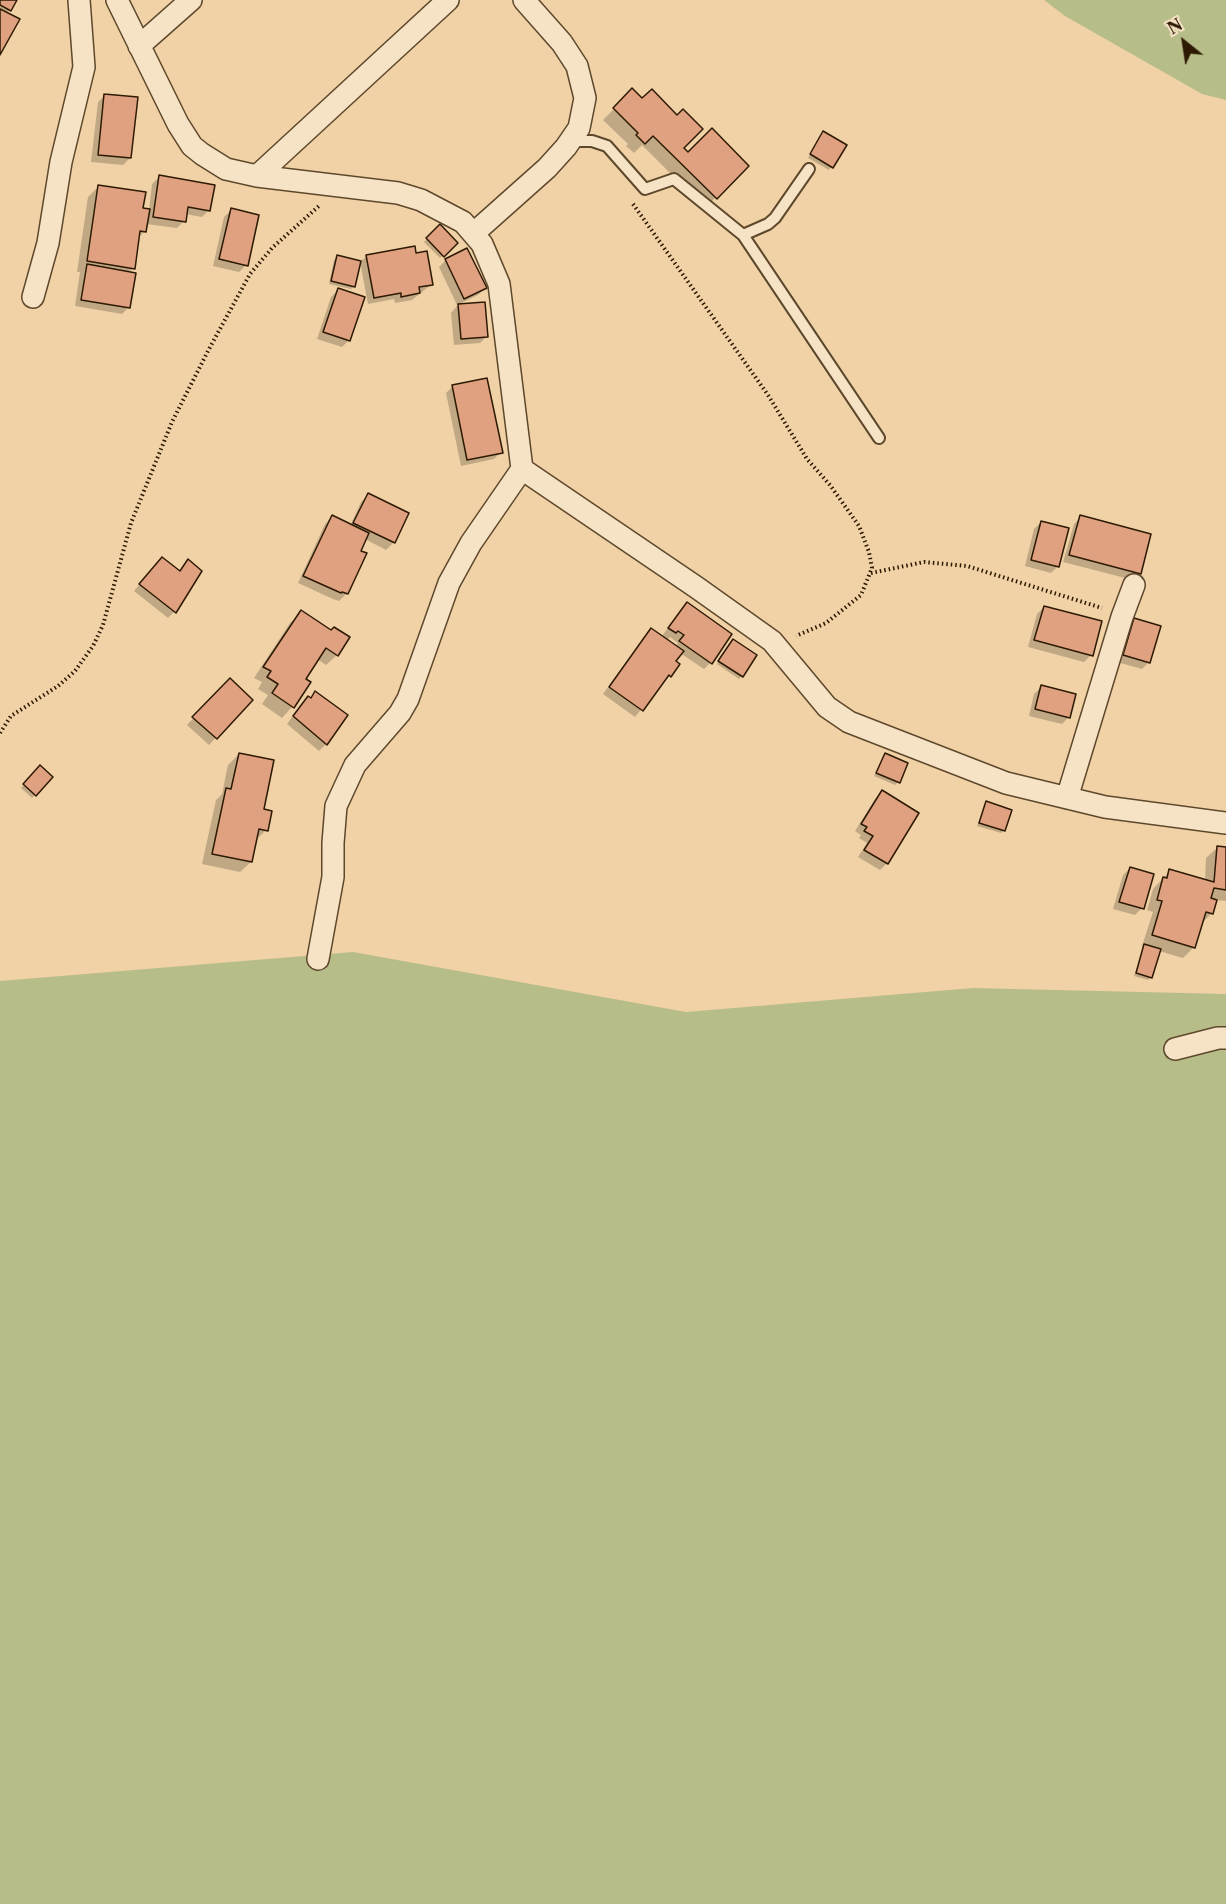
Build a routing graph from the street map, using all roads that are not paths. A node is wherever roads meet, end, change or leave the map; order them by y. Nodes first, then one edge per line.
1 (79, 0) edge
2 (117, 0) edge
3 (191, 0) edge
4 (448, 0) edge
5 (524, 0) edge
6 (140, 46) junction
7 (578, 141) dead end
8 (809, 169) dead end
9 (256, 177) junction
10 (474, 233) junction
11 (743, 235) junction
12 (33, 297) dead end
13 (879, 438) dead end
14 (522, 469) junction
15 (1134, 585) dead end
16 (1067, 798) junction
17 (1226, 824) edge
18 (318, 959) dead end
19 (1226, 1038) edge
20 (1175, 1049) dead end

1 - 12 street
2 - 6 street
3 - 6 street
4 - 9 street
5 - 10 street
6 - 9 street
7 - 11 lane
8 - 11 lane
9 - 10 street
10 - 14 street
11 - 13 lane
14 - 16 street
14 - 18 street
15 - 16 street
16 - 17 street
19 - 20 street

